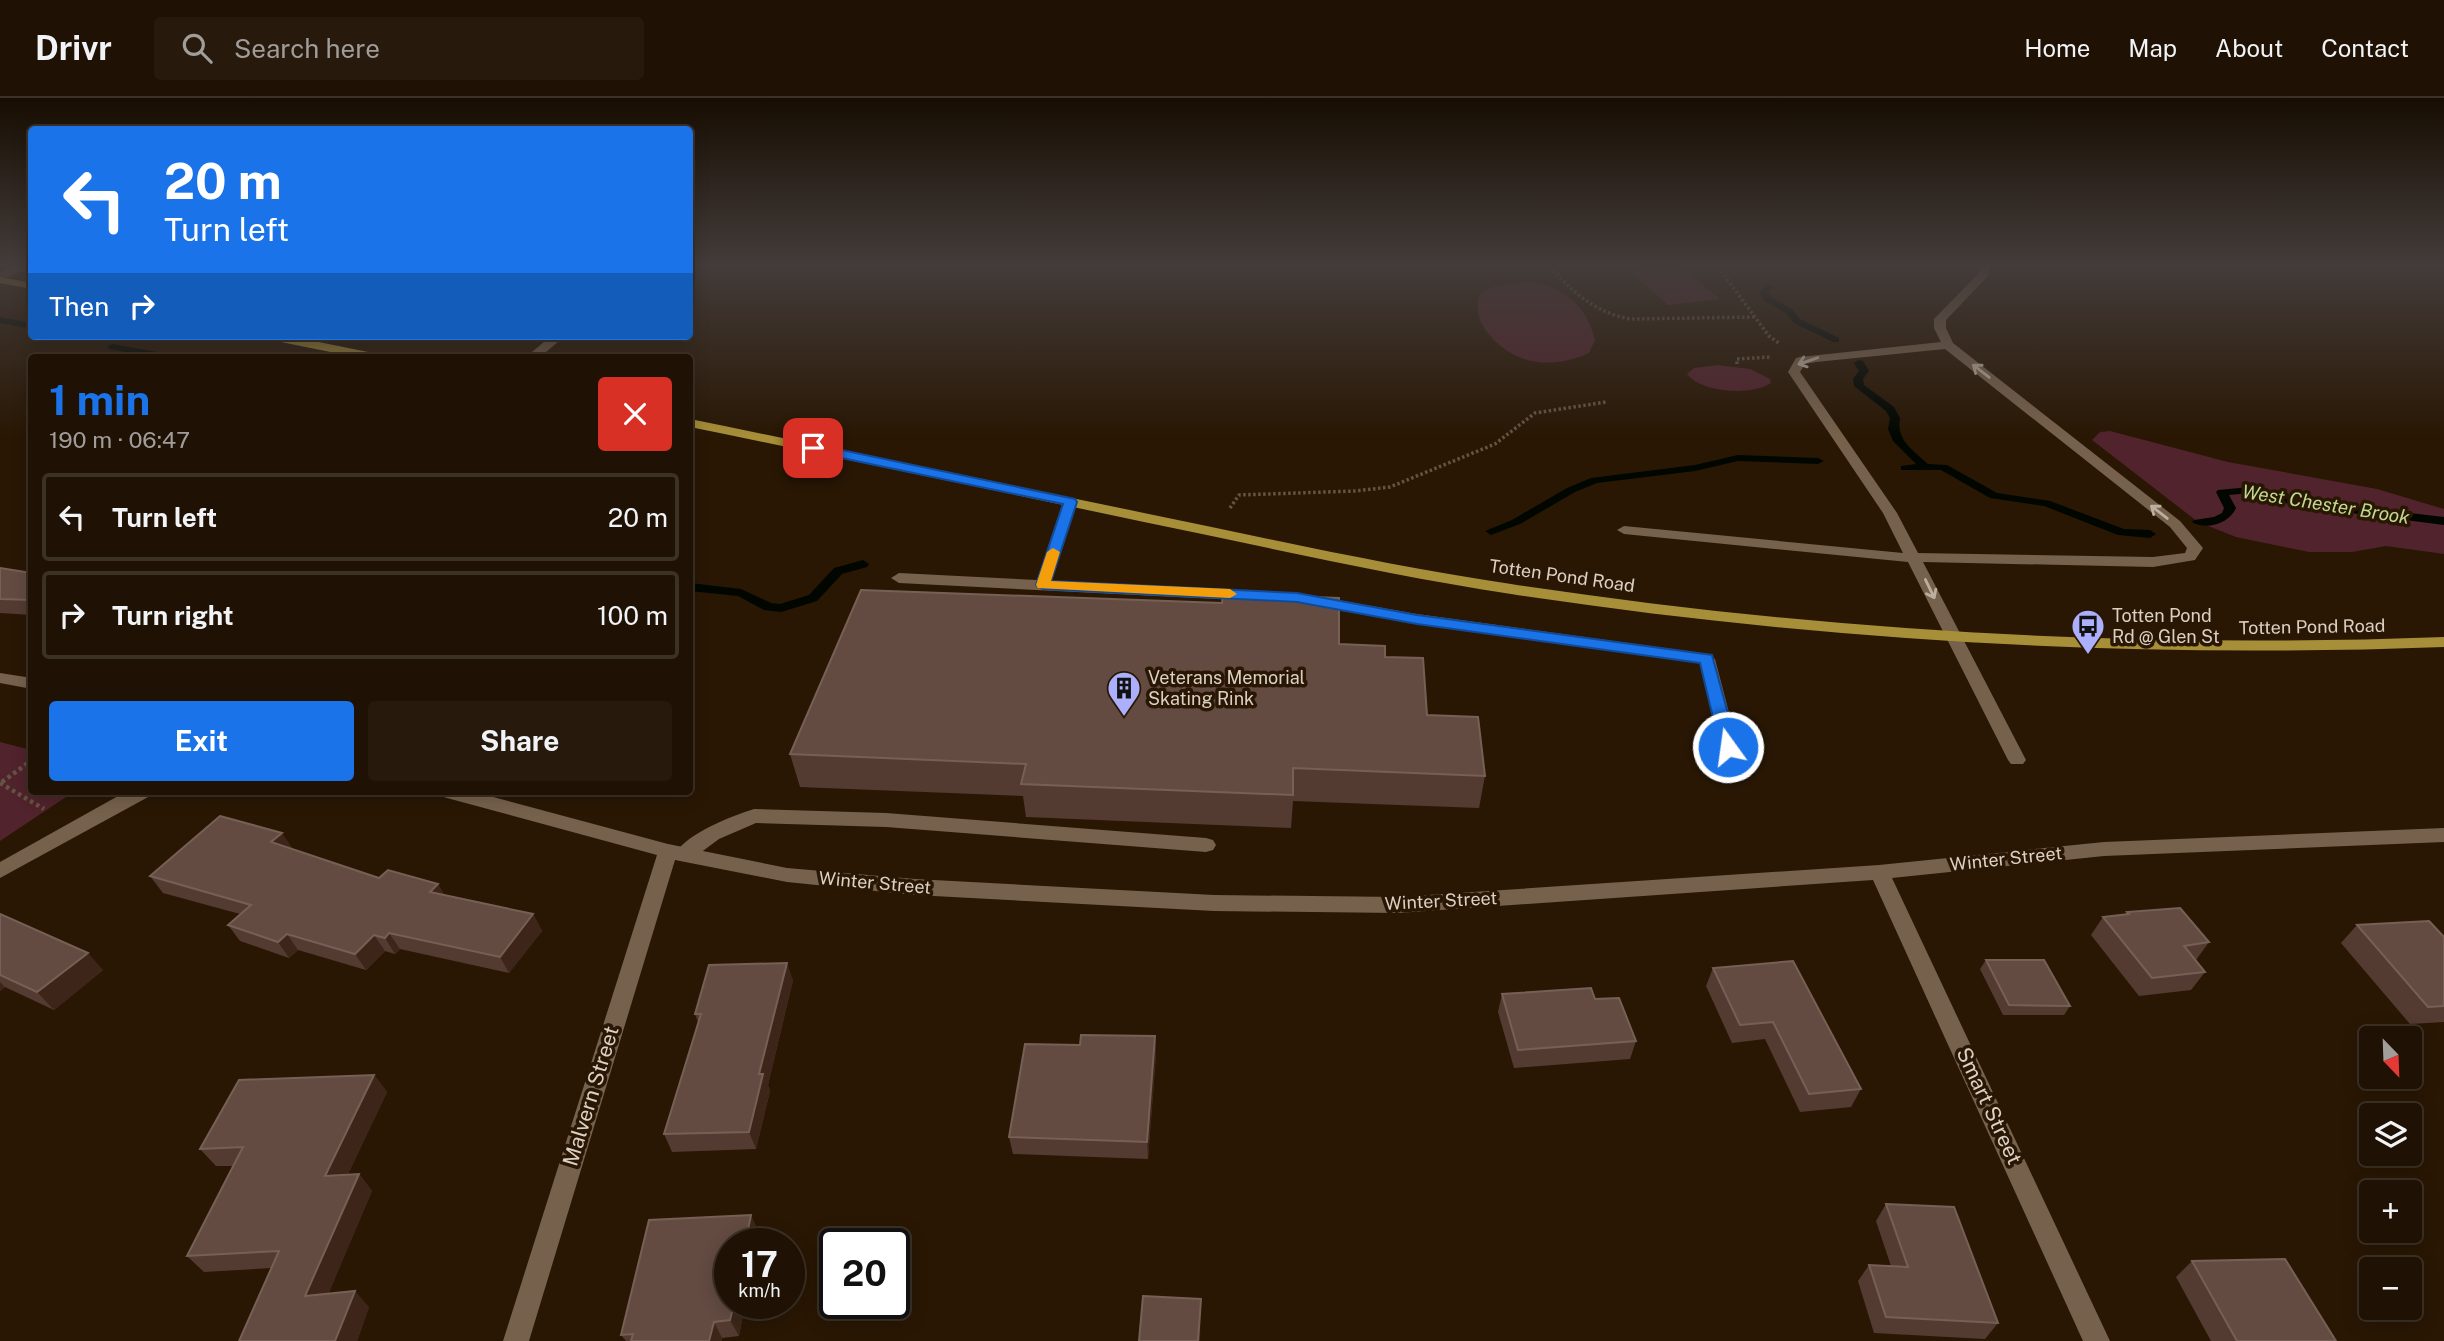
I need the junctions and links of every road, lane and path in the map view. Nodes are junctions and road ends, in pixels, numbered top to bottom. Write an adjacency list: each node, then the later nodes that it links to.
1 (1758, 321): 6 (path)
2 (1940, 321): 5 (street)
3 (290, 340): 7 (main road)
4 (554, 340): 8 (street)
5 (1948, 345): 16 (street, one-way to 16); 16 (street, one-way to 5)
6 (1785, 347)
7 (358, 354)
8 (536, 354)
9 (1780, 355): 10 (path)
10 (1737, 364)
11 (1606, 402): 15 (path)
12 (693, 424): 13 (main road, Totten Pond Road)
13 (1070, 502): 15 (main road, Totten Pond Road); 18 (street)
14 (1624, 530): 16 (street)
15 (1213, 532): 19 (main road, Totten Pond Road)
16 (1915, 558): 19 (street, one-way to 19)
17 (899, 578): 18 (street)
18 (1043, 585): 23 (street)
19 (1953, 637): 20 (main road, Totten Pond Road); 24 (street)
20 (2444, 642)
21 (0, 678): 22 (street)
22 (28, 683)
23 (1728, 747)
24 (2017, 760)
25 (28, 763): 26 (path)
26 (1, 782): 29 (path)
27 (136, 795): 29 (street)
28 (462, 795): 32 (street, Winter Street)
29 (76, 826): 33 (street)
30 (2444, 835): 34 (street, Winter Street)
31 (1206, 845): 32 (street)
32 (676, 853): 34 (street, Winter Street); 35 (street, Malvern Street)
33 (0, 871)
34 (1879, 872): 36 (street, Smart Street)
35 (516, 1341)
36 (2097, 1341)

